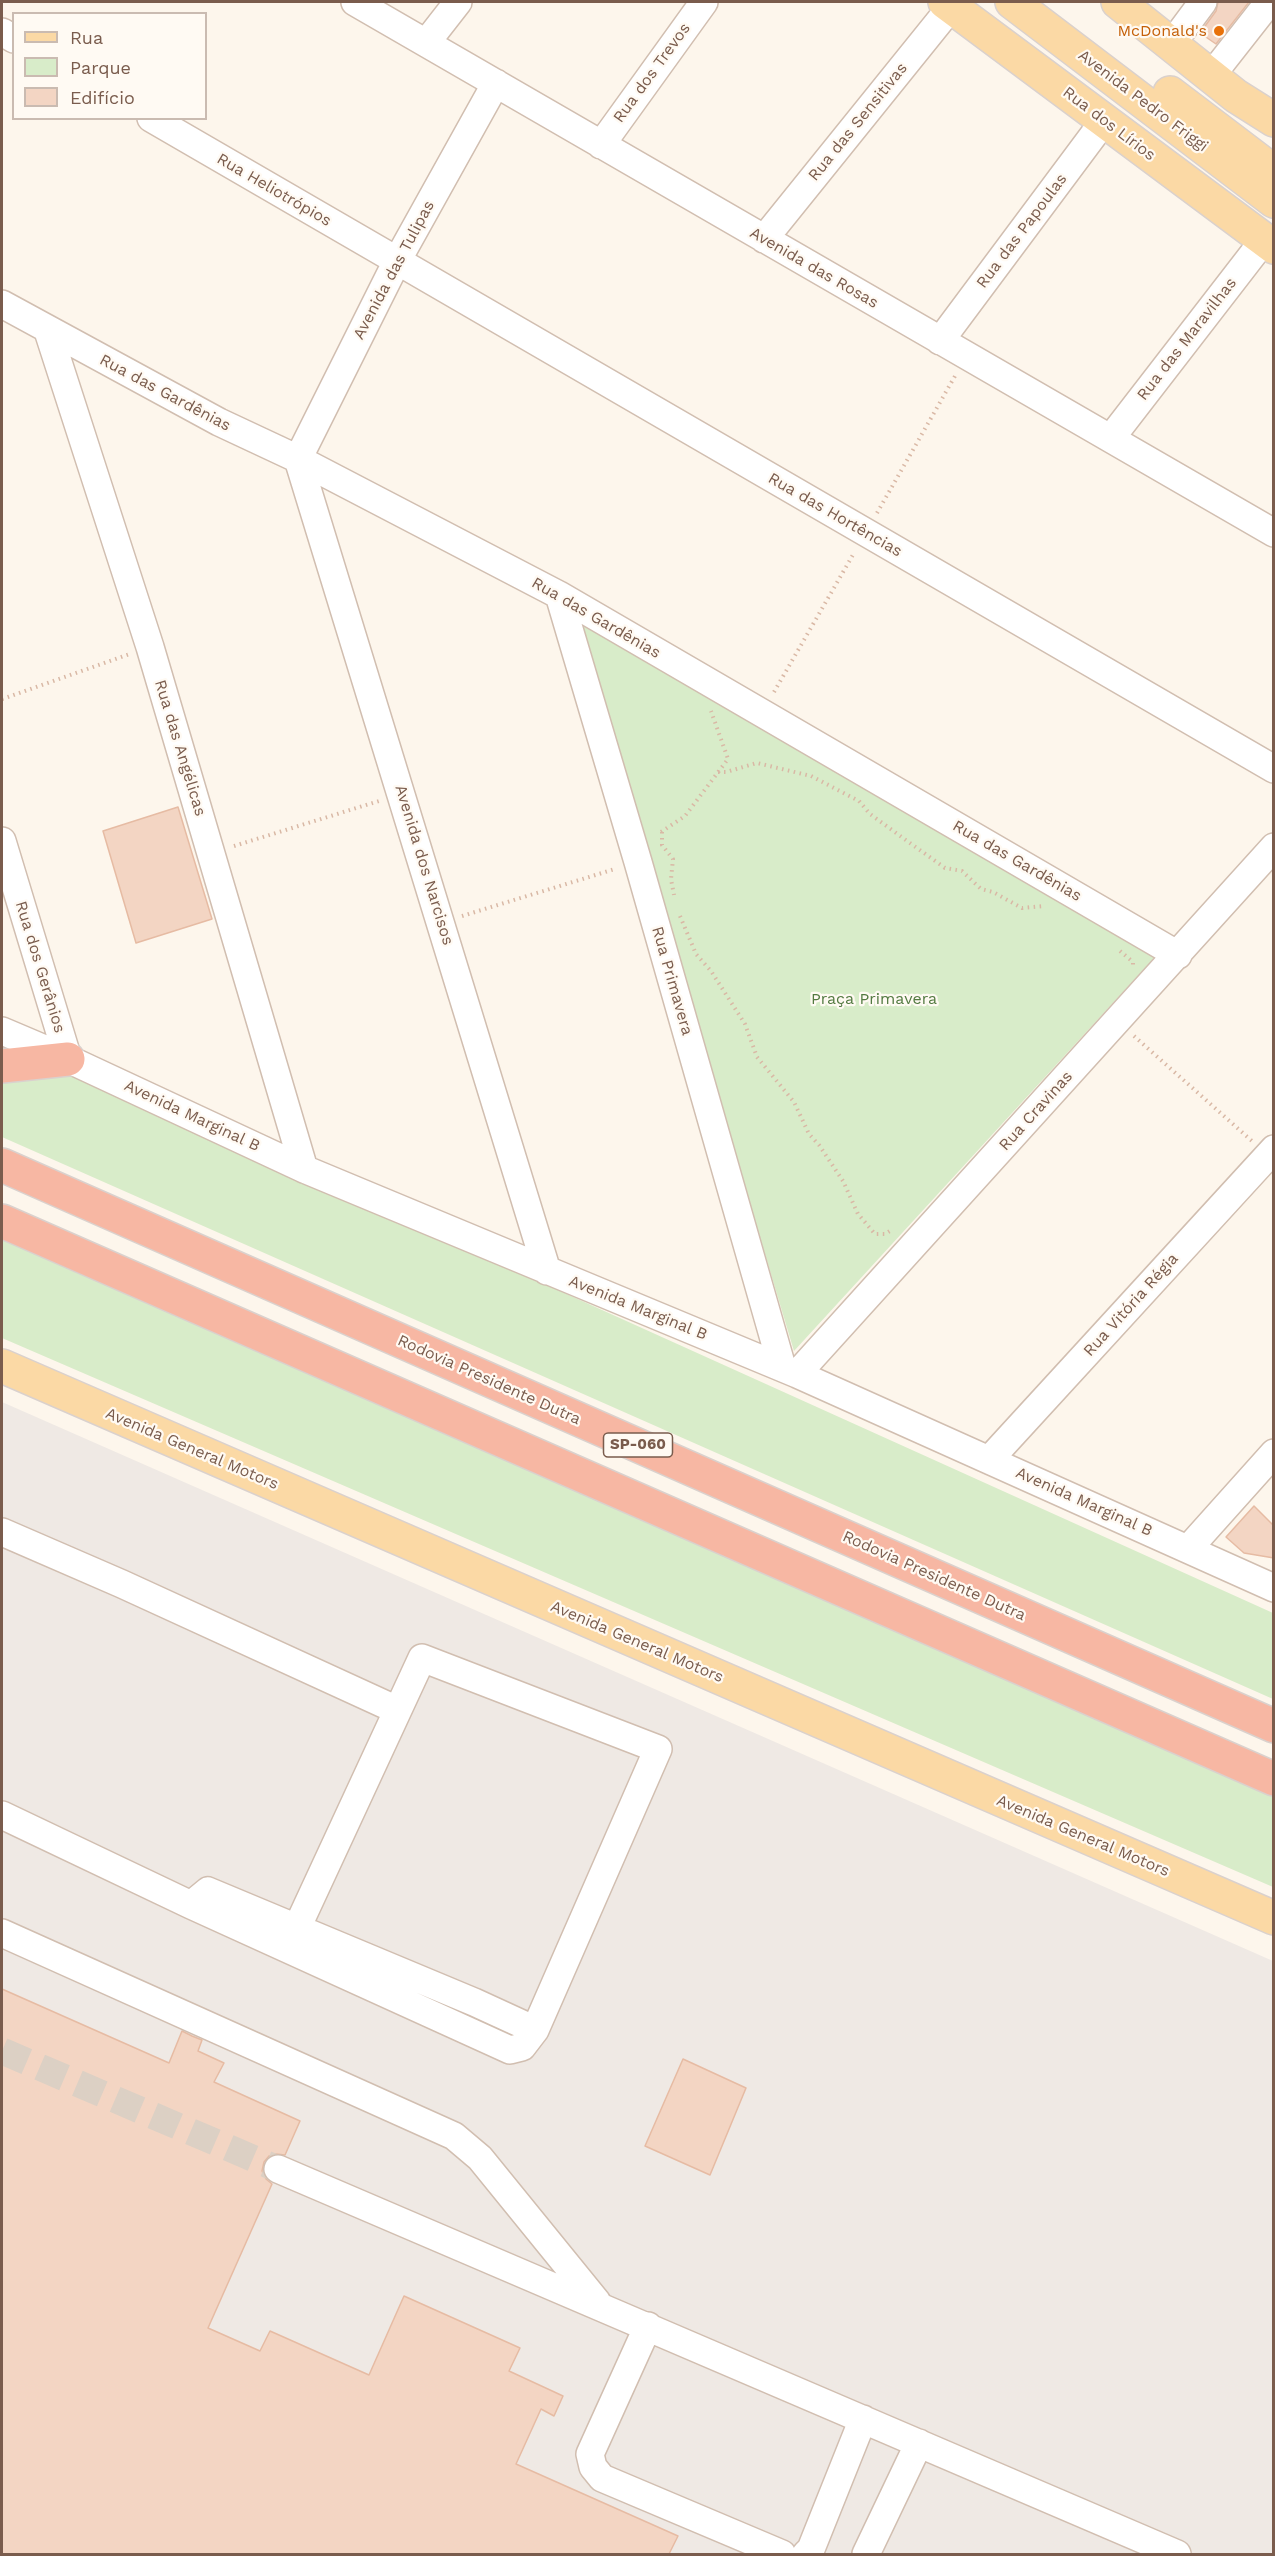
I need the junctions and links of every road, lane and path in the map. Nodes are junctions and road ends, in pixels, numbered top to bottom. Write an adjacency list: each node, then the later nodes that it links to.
1 (355, 2): 10 (street, Avenida das Rosas)
2 (458, 2): 10 (street)
3 (704, 2): 17 (street, Rua dos Trevos)
4 (1012, 2): 19 (main road, Avenida Pedro Friggi)
5 (1049, 2): 18 (main road, Avenida Pedro Friggi)
6 (1118, 2): 11 (main road)
7 (1203, 2): 11 (street)
8 (1269, 2): 13 (street)
9 (950, 3): 16 (main road, Rua dos Lírios); 20 (street, Rua das Sensitivas)
10 (426, 43): 12 (street, Avenida das Rosas)
11 (1171, 45): 13 (main road)
12 (496, 83): 17 (street, Avenida das Rosas); 22 (street, Avenida das Tulipas)
13 (1224, 86): 14 (main road)
14 (1272, 119)
15 (154, 120): 22 (street, Rua Heliotrópios)
16 (1104, 121): 21 (main road, Rua dos Lírios); 25 (street, Rua das Papoulas)
17 (601, 144): 20 (street, Avenida das Rosas)
18 (1274, 172)
19 (1274, 201)
20 (764, 238): 25 (street, Avenida das Rosas)
21 (1269, 244): 26 (street, Rua das Maravilhas)
22 (397, 261): 27 (street, Avenida das Tulipas); 33 (street, Rua das Hortências)
23 (2, 304): 24 (street, Rua das Gardênias)
24 (48, 331): 27 (street, Rua das Gardênias); 30 (street, Rua das Angélicas)
25 (940, 341): 26 (street, Avenida das Rosas)
26 (1111, 438): 28 (street, Avenida das Rosas)
27 (298, 459): 29 (street, Rua das Gardênias); 35 (street, Avenida dos Narcisos)
28 (1274, 532)
29 (559, 595): 31 (street, Rua das Gardênias); 40 (street, Rua Primavera)
30 (150, 647): 32 (path); 39 (street, Rua das Angélicas)
31 (699, 677): 34 (path); 46 (street, Rua das Gardênias)
32 (2, 699)
33 (1274, 769)
34 (718, 772): 36 (path); 42 (path)
35 (402, 794): 39 (path); 44 (street, Avenida dos Narcisos)
36 (662, 832): 40 (path); 41 (path)
37 (2, 841): 50 (street, Rua dos Gerânios)
38 (1274, 847): 46 (street, Rua Cravinas)
39 (212, 853): 54 (street, Rua das Angélicas)
40 (638, 862): 44 (path); 59 (street, Rua Primavera)
41 (674, 899)
42 (1051, 908)
43 (676, 910): 56 (path)
44 (441, 922): 57 (street, Avenida dos Narcisos)
45 (1114, 947): 47 (path)
46 (1178, 954): 48 (street, Rua Cravinas)
47 (1126, 976)
48 (1118, 1022): 52 (path); 59 (street, Rua Cravinas)
49 (2, 1031): 50 (street, Avenida Marginal B)
50 (68, 1059): 51 (highway); 54 (street, Avenida Marginal B)
51 (2, 1066)
52 (1271, 1152): 61 (street, Rua Vitória Régia)
53 (2, 1165): 66 (highway, Rodovia Presidente Dutra / SP-060)
54 (304, 1168): 57 (street, Avenida Marginal B)
55 (2, 1221): 67 (highway)
56 (895, 1228)
57 (547, 1271): 59 (street, Avenida Marginal B)
58 (2, 1366): 70 (main road, Avenida General Motors)
59 (790, 1370): 61 (street, Avenida Marginal B)
60 (1274, 1453): 63 (street)
61 (989, 1460): 63 (street, Avenida Marginal B)
62 (2, 1532): 65 (street)
63 (1188, 1549): 64 (street, Avenida Marginal B)
64 (1274, 1587)
65 (398, 1710): 71 (street); 73 (street)
66 (1274, 1726)
67 (1274, 1779)
68 (2, 1815): 69 (street)
69 (191, 1905): 71 (street); 73 (street)
70 (1274, 1918)
71 (296, 1930): 73 (street)
72 (2, 1933): 75 (street)
73 (535, 2030)
74 (279, 2169): 75 (street)
75 (600, 2305): 76 (street)
76 (648, 2326): 77 (street); 79 (street)
77 (863, 2419): 78 (street); 80 (street)
78 (919, 2443): 81 (street); 82 (street)
79 (782, 2554)
80 (806, 2554)
81 (866, 2554)
82 (1177, 2554)

